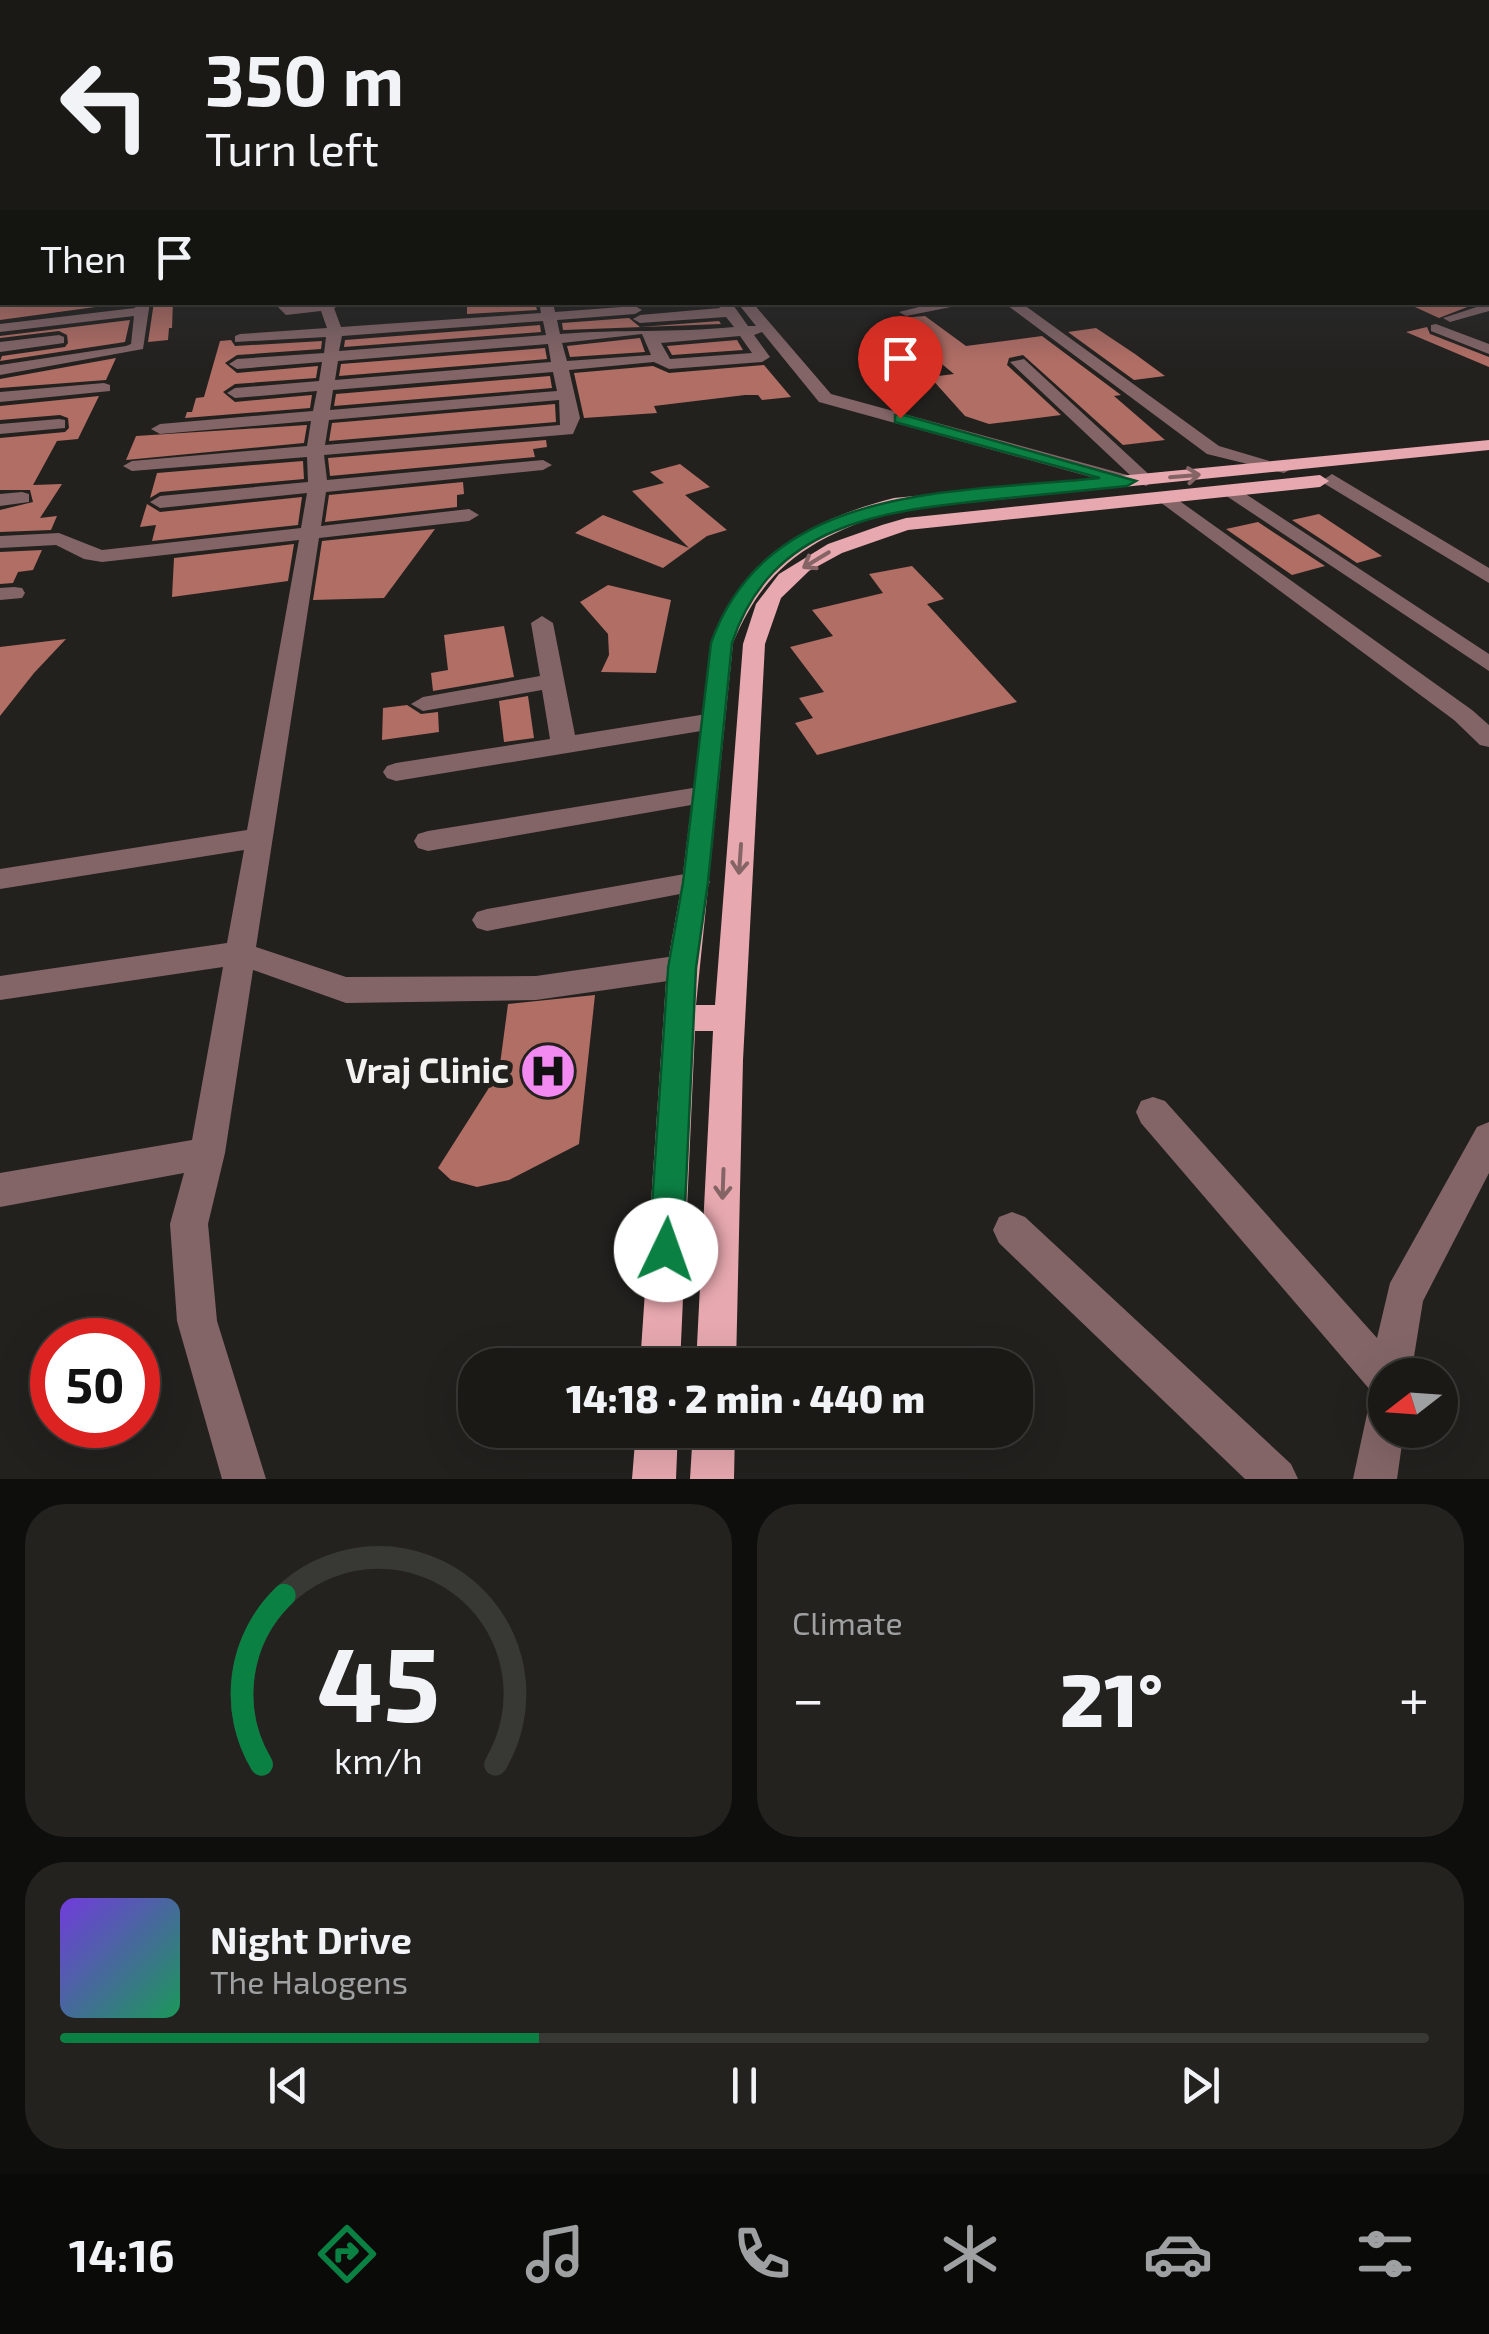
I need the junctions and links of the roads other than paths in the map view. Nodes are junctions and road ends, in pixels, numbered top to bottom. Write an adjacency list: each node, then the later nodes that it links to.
1 (66, 305): 13 (street)
2 (282, 305): 3 (street)
3 (323, 305)
4 (330, 305): 22 (street)
5 (949, 305): 11 (street)
6 (1013, 305): 45 (street)
7 (732, 306): 14 (street); 17 (street); 18 (street)
8 (143, 307): 13 (street); 26 (street)
9 (1489, 307): 12 (street)
10 (547, 309): 14 (street); 21 (street); 22 (street)
11 (906, 312)
12 (1450, 318)
13 (64, 320): 15 (street); 20 (street)
14 (638, 321): 18 (street); 18 (street); 21 (street)
15 (0, 328)
16 (1436, 328): 24 (street)
17 (766, 329): 18 (street); 46 (street)
18 (745, 331)
19 (240, 338): 22 (street)
20 (59, 340): 23 (street); 26 (street)
21 (553, 340): 22 (street); 29 (street)
22 (332, 343): 28 (street); 31 (street)
23 (0, 347)
24 (1489, 350)
25 (648, 358): 29 (street)
26 (54, 362): 30 (street)
27 (1018, 362): 46 (street)
28 (236, 364)
29 (557, 367): 31 (street); 34 (street)
30 (0, 370)
31 (324, 385): 33 (street); 36 (street)
32 (104, 388): 35 (street)
33 (235, 392)
34 (564, 395): 36 (street); 41 (street)
35 (0, 397)
36 (320, 416): 39 (street); 41 (street)
37 (59, 424): 38 (street)
38 (0, 429)
39 (160, 430)
40 (1489, 445): 45 (main road)
41 (315, 450): 44 (street); 49 (street)
42 (1489, 460): 47 (main road)
43 (543, 465): 49 (street)
44 (132, 466)
45 (1284, 468): 46 (main road, one-way to 45); 48 (main road)
46 (1136, 480): 55 (main road)
47 (1332, 480): 48 (main road); 59 (street)
48 (1303, 483): 50 (main road)
49 (318, 486): 54 (street); 57 (street)
50 (1232, 491): 52 (main road); 61 (street)
51 (22, 498): 53 (street)
52 (1167, 498): 55 (main road); 65 (street)
53 (0, 500)
54 (160, 502)
55 (900, 514): 64 (main road); 78 (main road, one-way to 78)
56 (469, 516): 57 (street)
57 (309, 535): 58 (street); 69 (street)
58 (0, 542)
59 (1489, 577)
60 (542, 623): 62 (street)
61 (1489, 664)
62 (552, 681): 63 (street); 66 (street)
63 (423, 704)
64 (713, 722): 66 (street); 68 (main road)
65 (1489, 739)
66 (564, 745): 67 (street)
67 (396, 772)
68 (705, 795): 70 (street); 72 (main road)
69 (257, 838): 71 (street); 74 (street)
70 (428, 841)
71 (0, 879)
72 (696, 882): 73 (street); 75 (main road)
73 (487, 920)
74 (238, 953): 75 (street); 76 (street); 81 (street)
75 (682, 968): 77 (main road)
76 (0, 988)
77 (678, 1018): 78 (main road); 84 (main road)
78 (730, 1018): 85 (main road, one-way to 85)
79 (1153, 1112): 86 (street)
80 (1489, 1138): 87 (street)
81 (207, 1153): 82 (street); 91 (street)
82 (0, 1190)
83 (1012, 1230): 94 (street)
84 (661, 1348)
85 (717, 1348)
86 (1372, 1358)
87 (1392, 1358)
88 (656, 1448): 92 (main road)
89 (713, 1448): 93 (main road)
90 (1380, 1448): 95 (street)
91 (244, 1479)
92 (654, 1479)
93 (712, 1479)
94 (1276, 1479)
95 (1375, 1479)

